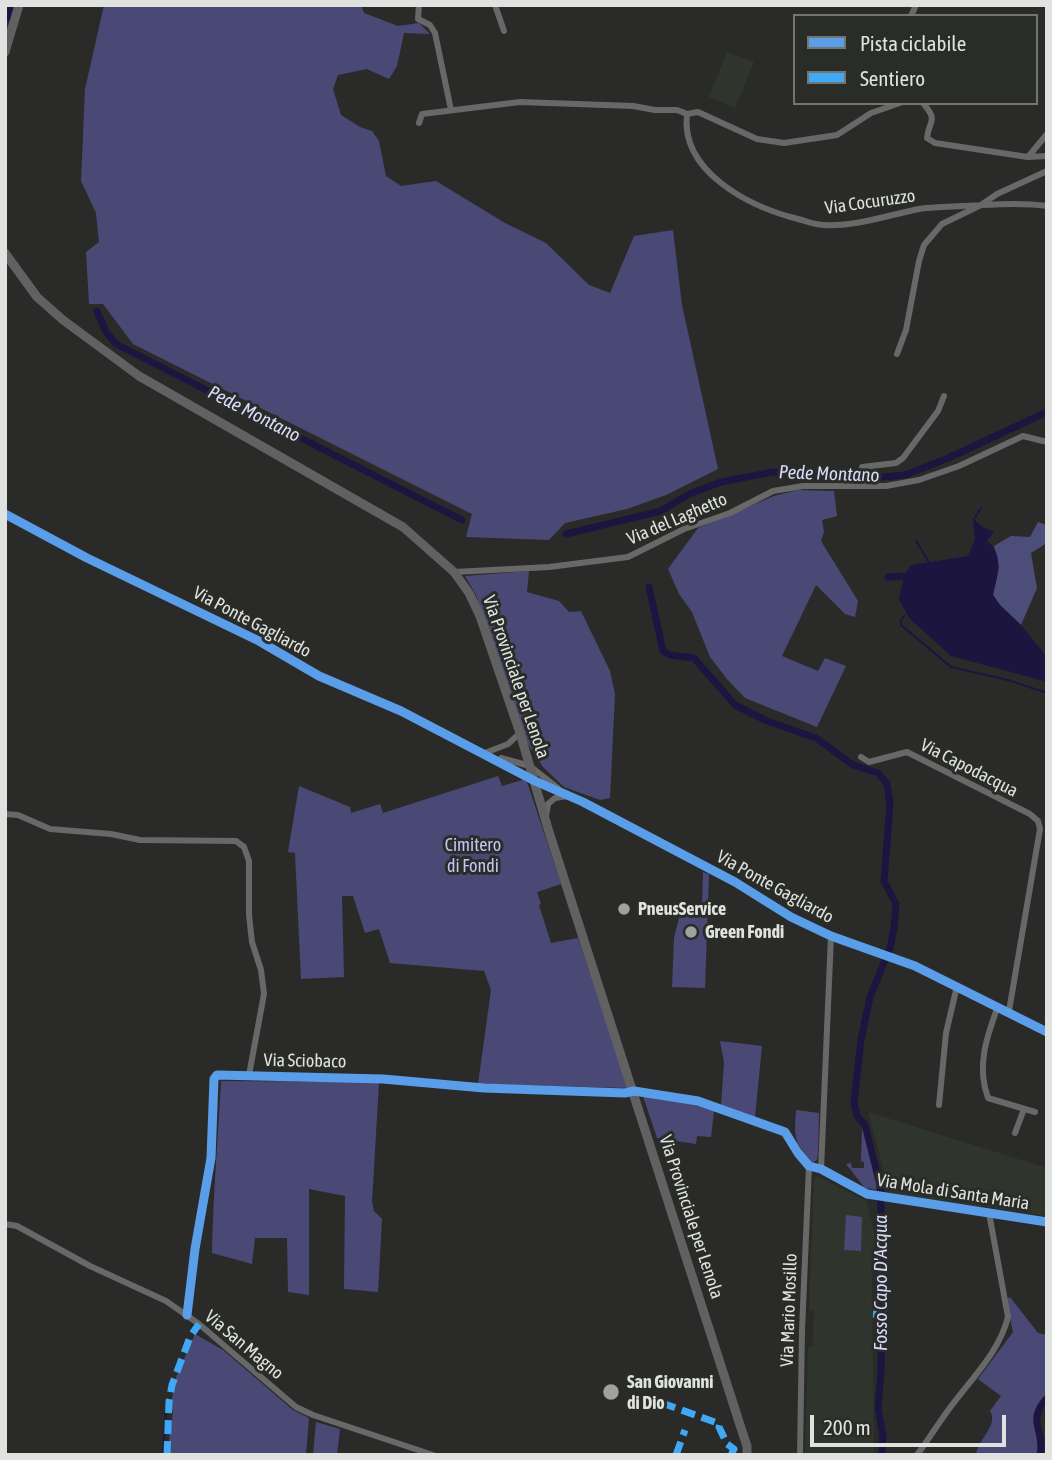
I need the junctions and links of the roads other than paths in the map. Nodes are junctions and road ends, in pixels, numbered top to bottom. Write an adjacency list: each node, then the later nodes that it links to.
1 (19, 5): 5 (main road)
2 (419, 5): 8 (street)
3 (495, 5): 4 (street)
4 (504, 30)
5 (5, 52)
6 (894, 105): 9 (street)
7 (925, 105): 13 (street)
8 (451, 110): 9 (street); 10 (street)
9 (687, 114): 15 (street, Via Cocuruzzo)
10 (419, 123)
11 (1047, 134): 13 (street)
12 (1047, 156): 13 (street)
13 (1028, 157)
14 (1047, 171): 15 (street)
15 (981, 205): 16 (street, Via Cocuruzzo); 18 (street)
16 (1047, 206)
17 (5, 253): 23 (main road, Via Provinciale per Lenola)
18 (897, 354)
19 (944, 396): 21 (street)
20 (1047, 442): 21 (street, Via del Laghetto)
21 (862, 485): 23 (street, Via del Laghetto)
22 (5, 514): 25 (street, Via Ponte Gagliardo)
23 (454, 572): 24 (main road, Via Provinciale per Lenola)
24 (520, 733): 25 (street); 27 (main road, Via Provinciale per Lenola)
25 (485, 753): 27 (street, Via Ponte Gagliardo); 28 (street, Via Ponte Gagliardo)
26 (861, 758): 35 (street, Via Capodacqua)
27 (530, 766): 28 (main road, Via Provinciale per Lenola); 29 (street, Via Ponte Gagliardo)
28 (535, 781): 29 (street, Via Ponte Gagliardo); 31 (main road, Via Provinciale per Lenola)
29 (568, 796): 31 (street); 32 (street, Via Ponte Gagliardo)
30 (5, 814): 37 (street)
31 (545, 818): 38 (main road, Via Provinciale per Lenola)
32 (831, 936): 33 (street, Via Ponte Gagliardo); 44 (street)
33 (957, 986): 34 (street, Via Ponte Gagliardo); 39 (street)
34 (998, 1006): 35 (street, Via Ponte Gagliardo); 40 (street)
35 (1009, 1012): 36 (street, Via Ponte Gagliardo)
36 (1047, 1032)
37 (249, 1075): 38 (street, Via Sciobaco); 48 (street, Via Sciobaco)
38 (634, 1091): 43 (street); 49 (main road, Via Provinciale per Lenola)
39 (939, 1105)
40 (1024, 1109): 41 (street); 42 (street)
41 (1035, 1112)
42 (1015, 1133)
43 (809, 1166): 44 (street, Via Mola di Santa Maria); 51 (street, Via Mario Mosillo)
44 (821, 1169): 45 (street, Via Mola di Santa Maria)
45 (989, 1213): 46 (street, Via Mola di Santa Maria); 52 (street)
46 (1047, 1222)
47 (5, 1224): 48 (street, Via San Magno)
48 (187, 1315): 50 (street, Via San Magno)
49 (749, 1452)
50 (433, 1455)
51 (800, 1455)
52 (917, 1455)

